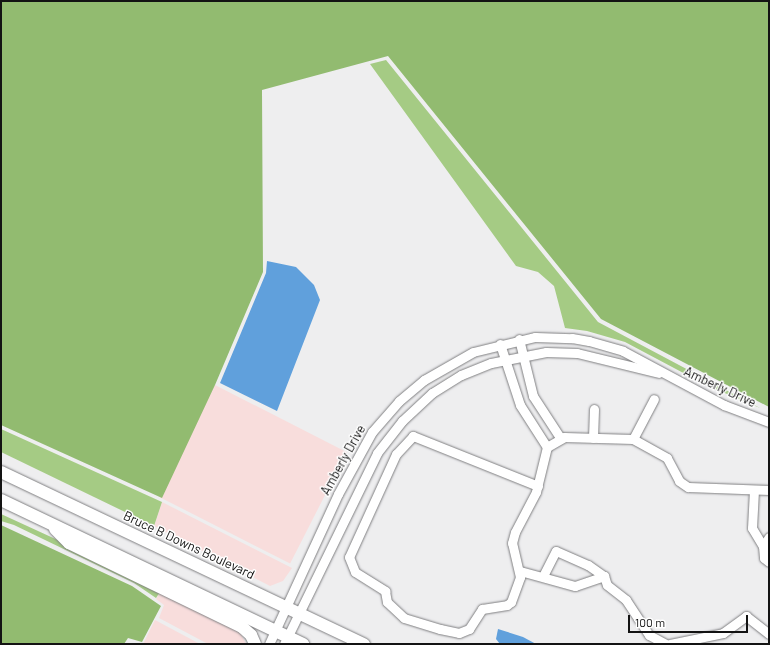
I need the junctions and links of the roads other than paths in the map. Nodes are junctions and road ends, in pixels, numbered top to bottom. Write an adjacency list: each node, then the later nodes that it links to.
1 (519, 339): 2 (street, Amberly Drive); 3 (street); 5 (street, Amberly Drive)
2 (500, 344): 4 (street); 27 (street, Amberly Drive)
3 (522, 355): 4 (street, Amberly Drive); 5 (street, Amberly Drive); 6 (street)
4 (504, 359): 7 (street); 28 (street, Amberly Drive)
5 (660, 373): 10 (street, Amberly Drive)
6 (530, 388): 7 (street); 12 (street)
7 (514, 393): 14 (street)
8 (654, 399): 13 (street)
9 (594, 409): 11 (street)
10 (769, 422)
11 (593, 438): 12 (street); 13 (street)
12 (561, 439): 14 (street)
13 (633, 439): 17 (street)
14 (547, 447): 16 (street)
15 (1, 472): 27 (main road, Bruce B Downs Boulevard)
16 (538, 486): 24 (street); 24 (street)
17 (754, 490): 18 (street); 22 (street)
18 (769, 490)
19 (1, 500): 20 (main road)
20 (46, 522): 29 (main road); 32 (main road)
21 (769, 536): 22 (street)
22 (763, 546): 23 (street)
23 (769, 562)
24 (520, 571): 25 (street)
25 (544, 576): 26 (street); 26 (street)
26 (604, 576): 36 (street)
27 (286, 606): 28 (main road, Bruce B Downs Boulevard); 29 (street, Amberly Drive)
28 (299, 613): 31 (street, Amberly Drive); 35 (main road, Bruce B Downs Boulevard)
29 (275, 630): 31 (main road); 33 (street, Amberly Drive)
30 (769, 634): 37 (street)
31 (286, 640): 34 (main road)
32 (255, 644)
33 (269, 644)
34 (303, 644)
35 (364, 644)
36 (666, 644)
37 (670, 644)

